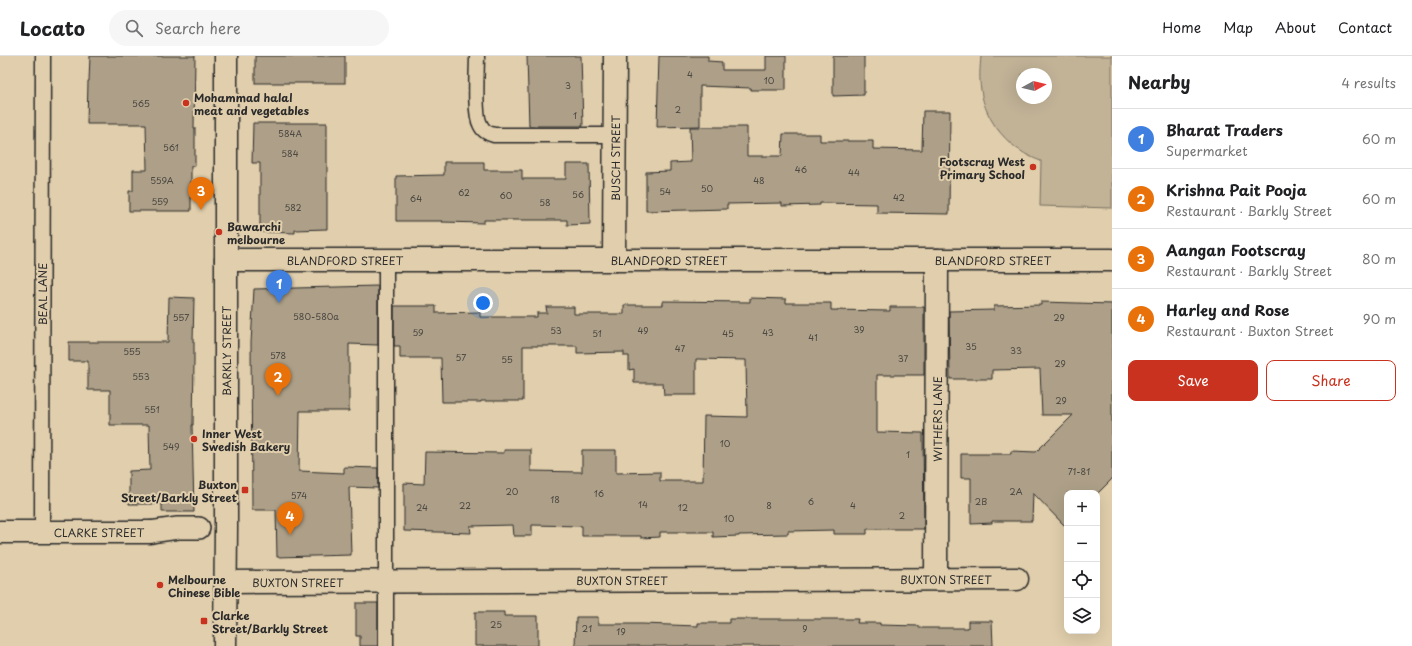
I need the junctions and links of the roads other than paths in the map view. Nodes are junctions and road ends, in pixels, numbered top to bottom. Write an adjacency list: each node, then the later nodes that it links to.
1 (43, 56): 13 (lane, BEAL LANE)
2 (226, 56): 6 (street, BARKLY STREET)
3 (477, 56): 5 (lane)
4 (615, 56): 5 (street, BUSCH STREET)
5 (615, 134): 8 (street, BUSCH STREET)
6 (226, 260): 7 (street, BLANDFORD STREET); 18 (street, BARKLY STREET)
7 (386, 260): 8 (street, BLANDFORD STREET); 17 (lane)
8 (614, 260): 9 (street, BLANDFORD STREET)
9 (937, 260): 10 (street, BLANDFORD STREET); 15 (street, WITHERS LANE)
10 (1112, 260)
11 (198, 528): 14 (street, CLARKE STREET)
12 (0, 532): 13 (street, CLARKE STREET)
13 (42, 532): 14 (street, CLARKE STREET)
14 (150, 532)
15 (936, 579): 16 (street, BUXTON STREET); 17 (street, BUXTON STREET)
16 (1017, 579)
17 (386, 581): 18 (street, BUXTON STREET); 20 (lane)
18 (226, 582): 19 (street, BARKLY STREET)
19 (225, 646)
20 (386, 646)

